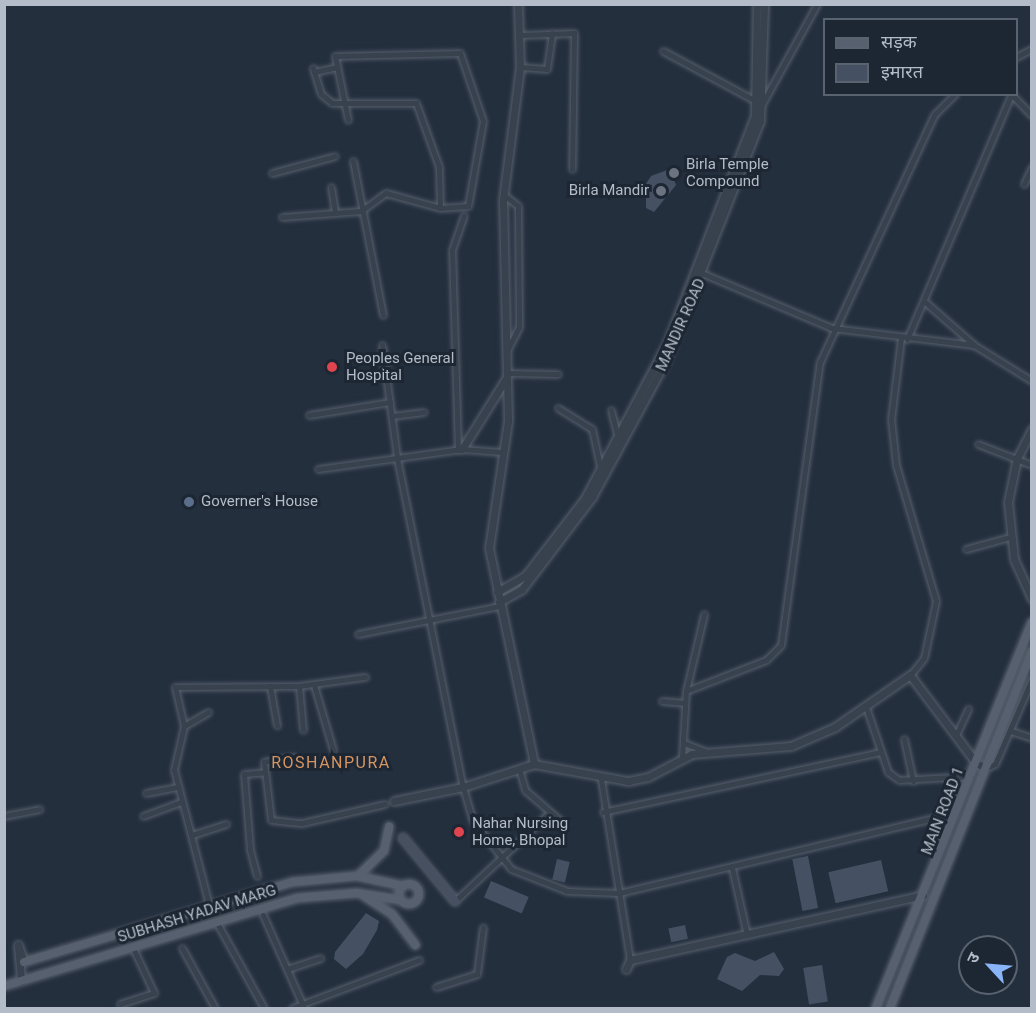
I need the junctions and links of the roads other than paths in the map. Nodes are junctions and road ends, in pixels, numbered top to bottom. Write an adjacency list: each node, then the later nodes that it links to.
1 (518, 4): 6 (street)
2 (757, 4): 15 (street, MANDIR ROAD)
3 (764, 4): 15 (street, MANDIR ROAD)
4 (817, 4): 15 (street)
5 (552, 33): 6 (street); 11 (street); 22 (street)
6 (521, 35): 11 (street)
7 (1032, 49): 9 (street)
8 (663, 51): 15 (street)
9 (1018, 56)
10 (337, 67): 16 (street); 16 (street); 27 (street)
11 (520, 67): 26 (street)
12 (953, 96): 35 (street)
13 (1011, 96): 33 (street)
14 (1012, 96): 17 (street)
15 (759, 103): 32 (street, MANDIR ROAD); 50 (street, MANDIR ROAD)
16 (345, 106): 18 (street); 27 (street)
17 (1032, 116)
18 (348, 120)
19 (335, 156): 23 (street)
20 (352, 161): 29 (street)
21 (1032, 167): 24 (street)
22 (572, 170)
23 (272, 173)
24 (1024, 184)
25 (331, 187): 28 (street)
26 (504, 195): 39 (street); 39 (street)
27 (440, 208): 29 (street)
28 (335, 211): 29 (street); 31 (street)
29 (361, 211): 34 (street)
30 (464, 216): 52 (street)
31 (282, 217)
32 (704, 274): 35 (street); 63 (street, MANDIR ROAD)
33 (924, 301): 36 (street); 38 (street)
34 (383, 315)
35 (832, 328): 36 (street); 75 (street)
36 (904, 338): 38 (street); 69 (street)
37 (382, 345): 43 (street)
38 (974, 345): 42 (street)
39 (507, 351): 41 (street)
40 (558, 374): 41 (street)
41 (507, 375): 52 (street); 53 (street)
42 (1032, 381)
43 (390, 402): 47 (street); 48 (street)
44 (558, 408): 58 (street)
45 (611, 410): 50 (street)
46 (424, 412): 48 (street)
47 (309, 415)
48 (392, 416): 54 (street)
49 (1032, 429): 55 (street)
50 (619, 441): 58 (street, MANDIR ROAD)
51 (978, 444): 55 (street)
52 (460, 449): 53 (street); 54 (street)
53 (502, 452): 61 (street)
54 (398, 458): 57 (street); 65 (street)
55 (1017, 458): 56 (street); 59 (street)
56 (1032, 465)
57 (318, 469)
58 (601, 471): 61 (street, MANDIR ROAD)
59 (1010, 537): 60 (street); 62 (street)
60 (966, 549)
61 (497, 592): 63 (street)
62 (1032, 599)
63 (500, 604): 65 (street); 95 (street)
64 (704, 614): 75 (street)
65 (429, 620): 67 (street); 103 (street)
66 (1032, 622): 94 (main road, MAIN ROAD 1)
67 (358, 634)
68 (1032, 651): 96 (main road, MAIN ROAD 1)
69 (910, 675): 78 (street); 85 (street)
70 (365, 677): 72 (street)
71 (1032, 679): 84 (street)
72 (314, 685): 74 (street); 89 (street)
73 (270, 686): 74 (street); 81 (street); 82 (street)
74 (299, 686): 83 (street)
75 (686, 691): 77 (street)
76 (662, 701): 77 (street)
77 (683, 703): 88 (street)
78 (866, 707): 90 (street); 91 (street)
79 (968, 709): 85 (street)
80 (208, 712): 82 (street)
81 (277, 725)
82 (184, 726): 102 (street)
83 (303, 730)
84 (1011, 730): 86 (street); 96 (street)
85 (956, 735): 94 (street)
86 (1032, 738)
87 (904, 739): 101 (street)
88 (684, 742): 90 (street); 93 (street)
89 (333, 750)
90 (707, 752): 93 (street)
91 (881, 752): 101 (street); 109 (street)
92 (294, 757): 97 (street)
93 (682, 758): 100 (street)
94 (976, 763): 96 (street); 99 (main road, MAIN ROAD 1)
95 (534, 764): 98 (street); 100 (street)
96 (986, 768): 152 (main road, MAIN ROAD 1)
97 (265, 772): 107 (street); 121 (street)
98 (520, 772): 103 (street); 110 (street)
99 (970, 776): 101 (street); 111 (main road, MAIN ROAD 1)
100 (601, 778): 109 (street)
101 (914, 781)
102 (178, 787): 104 (street); 106 (street)
103 (463, 787): 105 (street); 119 (street)
104 (147, 793)
105 (394, 801)
106 (181, 802): 113 (street); 117 (street)
107 (385, 804)
108 (39, 809): 112 (street)
109 (603, 812): 125 (street)
110 (549, 813): 115 (street); 119 (street)
111 (955, 813): 120 (street); 126 (main road, MAIN ROAD 1)
112 (4, 816)
113 (143, 816)
114 (226, 824): 117 (street)
115 (564, 824)
116 (389, 827): 122 (main road)
117 (192, 835): 128 (street)
118 (403, 838): 129 (main road)
119 (500, 860): 125 (street); 129 (street)
120 (732, 868): 125 (street); 133 (street)
121 (257, 876)
122 (357, 876): 123 (main road, SUBHASH YADAV MARG); 140 (main road, SUBHASH YADAV MARG)
123 (403, 886): 127 (main road); 127 (main road)
124 (357, 893): 127 (main road, SUBHASH YADAV MARG); 131 (main road, SUBHASH YADAV MARG); 134 (main road)
125 (619, 893): 139 (street)
126 (926, 895): 133 (street); 151 (main road, MAIN ROAD 1)
127 (400, 900)
128 (208, 901)
129 (455, 901)
130 (263, 915): 141 (street)
131 (217, 922): 135 (main road, SUBHASH YADAV MARG); 149 (street)
132 (483, 927): 145 (street)
133 (747, 935): 139 (street)
134 (415, 945)
135 (133, 948): 143 (main road, SUBHASH YADAV MARG); 146 (street)
136 (182, 948): 148 (street)
137 (320, 958): 141 (street)
138 (419, 960): 147 (street)
139 (630, 960): 142 (street)
140 (24, 962): 143 (street)
141 (286, 969): 147 (street)
142 (626, 969)
143 (21, 981): 144 (main road, SUBHASH YADAV MARG)
144 (4, 986)
145 (436, 987)
146 (120, 1004)
147 (303, 1007): 150 (street)
148 (215, 1008)
149 (264, 1008)
150 (292, 1008)
151 (876, 1008)
152 (890, 1008)

